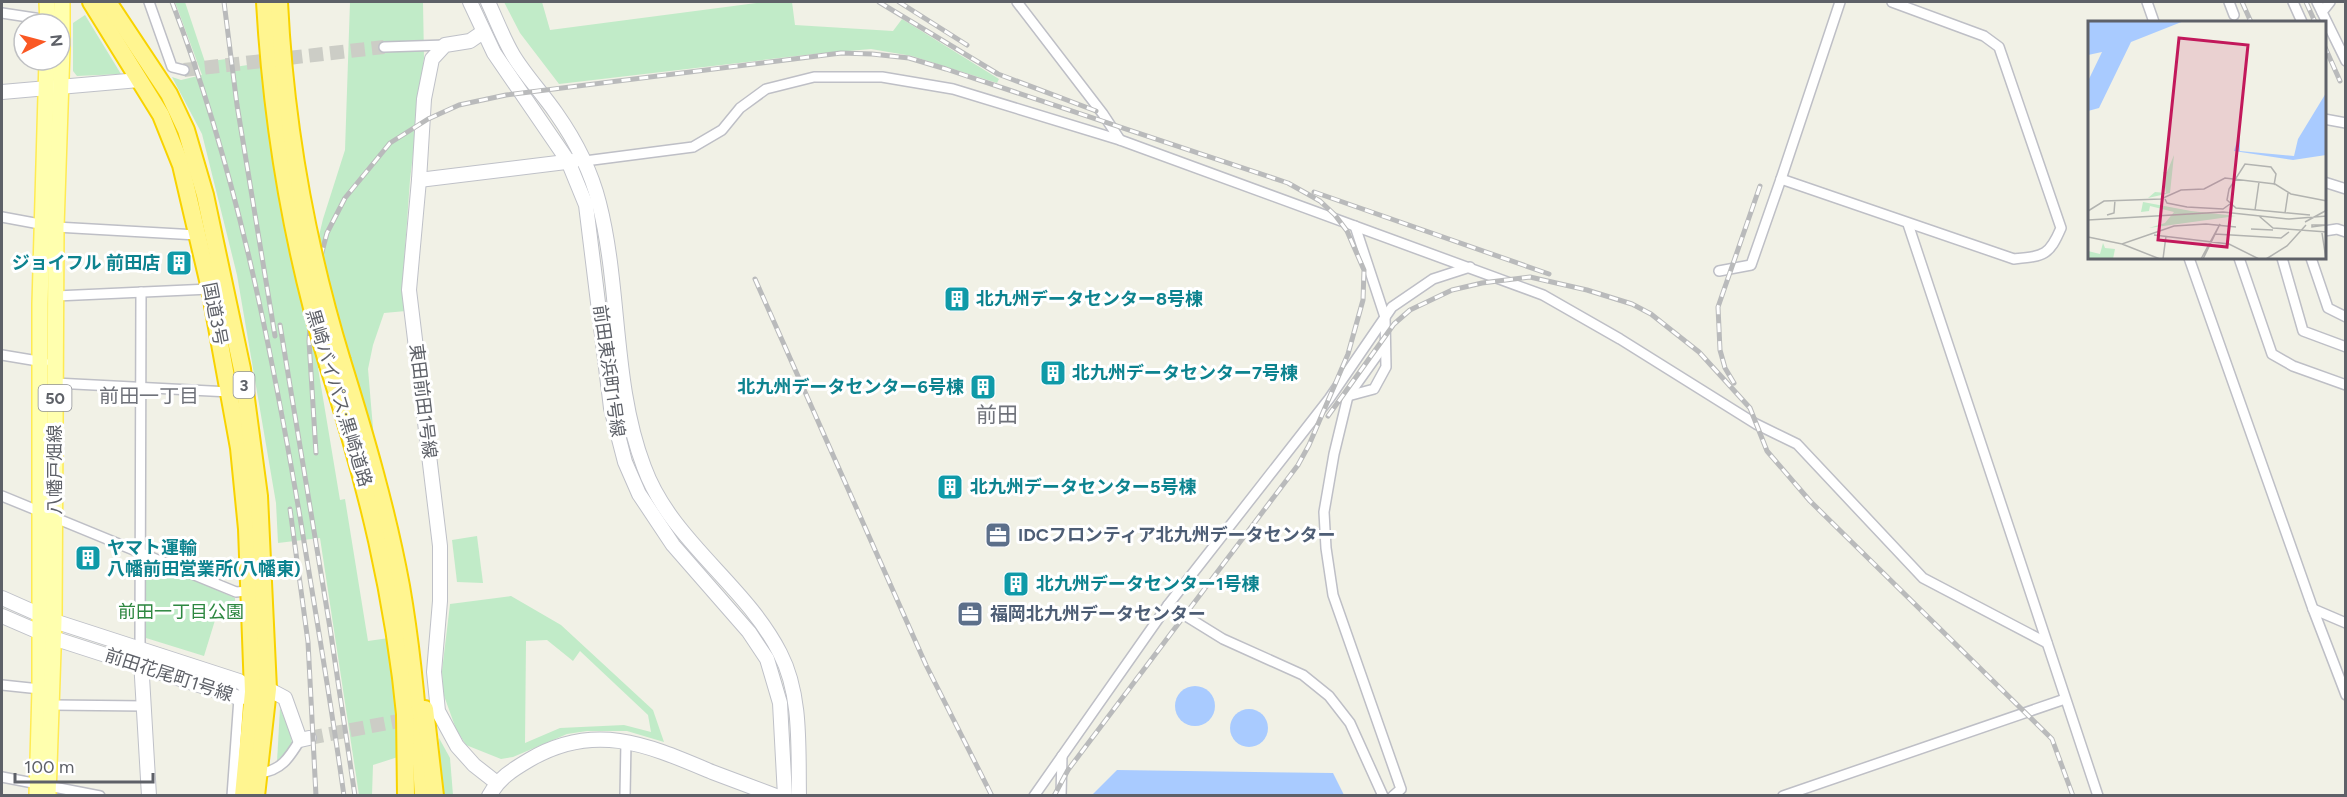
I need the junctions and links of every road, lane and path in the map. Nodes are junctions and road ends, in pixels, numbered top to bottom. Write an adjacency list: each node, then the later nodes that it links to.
1 (62, 2): 28 (main road, 八幡戸畑線 / 50)
2 (91, 2): 27 (highway, 国道3号 / 3)
3 (108, 2): 84 (highway, 国道3号 / 3)
4 (148, 2): 25 (street)
5 (265, 2): 61 (highway, 黒崎バイパス;黒崎道路, bridge)
6 (279, 2): 61 (highway, 黒崎バイパス;黒崎道路, bridge)
7 (470, 2): 21 (street, 前田東浜町1号線)
8 (488, 2): 34 (street, 前田東浜町1号線)
9 (1017, 2): 32 (street)
10 (1840, 2): 35 (street)
11 (1892, 2): 40 (street)
12 (2147, 2): 19 (street)
13 (2229, 2): 18 (street)
14 (2293, 2): 20 (street)
15 (2317, 2): 17 (street)
16 (2330, 2): 17 (street)
17 (2322, 12): 24 (street)
18 (2234, 15)
19 (2154, 21)
20 (2302, 21)
21 (483, 32): 22 (street); 33 (street, 前田東浜町1号線)
22 (445, 45): 23 (street); 36 (street, 東田前田1号線)
23 (384, 47)
24 (2346, 61)
25 (184, 70)
26 (50, 72): 28 (main road, 八幡戸畑線 / 50)
27 (139, 80): 28 (street); 45 (highway, 国道3号 / 3)
28 (53, 88): 29 (street); 42 (main road, 八幡戸畑線 / 50)
29 (2, 92)
30 (2326, 119): 31 (street)
31 (2346, 123)
32 (1120, 140): 34 (street); 41 (street)
33 (568, 161): 34 (street); 36 (street); 108 (street, 前田東浜町1号線)
34 (585, 161): 109 (street, 前田東浜町1号線)
35 (1781, 179): 40 (street); 51 (street)
36 (419, 180): 95 (street, 東田前田1号線)
37 (2327, 184): 38 (street)
38 (2346, 189)
39 (2, 217): 42 (street)
40 (1908, 224): 79 (street)
41 (1355, 225): 50 (street); 55 (street)
42 (49, 226): 45 (street); 54 (main road, 八幡戸畑線 / 50); 60 (main road, 八幡戸畑線 / 50)
43 (2326, 231): 44 (street)
44 (2346, 232)
45 (197, 235): 52 (highway, 国道3号 / 3)
46 (2190, 260): 74 (street)
47 (2240, 260): 63 (street)
48 (2283, 260): 58 (street)
49 (2312, 260): 56 (street)
50 (1470, 267): 55 (street); 79 (street)
51 (1719, 271)
52 (210, 289): 53 (street); 65 (highway, 国道3号 / 3)
53 (141, 292): 54 (street); 64 (street)
54 (56, 296): 60 (main road, 八幡戸畑線 / 50)
55 (1385, 317): 57 (street); 73 (street)
56 (2346, 317)
57 (1385, 344): 66 (street); 66 (street)
58 (2346, 347)
59 (2, 356): 60 (street)
60 (48, 361): 62 (main road, 八幡戸畑線 / 50); 68 (main road, 八幡戸畑線 / 50)
61 (335, 363): 70 (highway, 黒崎バイパス;黒崎道路); 89 (highway, 黒崎バイパス;黒崎道路)
62 (55, 383): 64 (street); 68 (main road, 八幡戸畑線 / 50)
63 (2346, 385)
64 (141, 388): 65 (street); 69 (street)
65 (230, 392): 71 (highway, 国道3号 / 3)
66 (1348, 396): 113 (street)
67 (2, 496): 68 (street)
68 (48, 515): 69 (street); 76 (main road, 八幡戸畑線 / 50)
69 (141, 551): 71 (street); 80 (street)
70 (400, 584): 104 (highway, 黒崎バイパス;黒崎道路); 105 (highway)
71 (248, 591): 84 (highway, 国道3号 / 3)
72 (2, 598): 76 (street, 前田花尾町1号線)
73 (1168, 605): 92 (street); 112 (street)
74 (2313, 609): 77 (street); 85 (street)
75 (2, 616): 78 (street, 前田花尾町1号線)
76 (47, 617): 78 (main road, 八幡戸畑線 / 50); 80 (street, 前田花尾町1号線)
77 (2346, 623)
78 (47, 635): 81 (street, 前田花尾町1号線); 83 (main road, 八幡戸畑線 / 50); 87 (main road, 八幡戸畑線 / 50)
79 (2047, 643): 86 (street)
80 (140, 648): 81 (street); 84 (street, 前田花尾町1号線)
81 (141, 667): 84 (street, 前田花尾町1号線); 88 (street)
82 (2, 685): 83 (street)
83 (40, 689): 96 (main road, 八幡戸畑線 / 50)
84 (253, 693): 90 (street); 93 (highway, 国道3号 / 3); 99 (street); 100 (highway, 国道3号 / 3)
85 (2346, 695)
86 (2065, 699): 114 (street); 115 (street)
87 (52, 705): 88 (street); 96 (main road, 八幡戸畑線 / 50)
88 (145, 706): 98 (street)
89 (405, 709): 102 (highway); 103 (highway, 黒崎バイパス;黒崎道路)
90 (304, 739): 93 (street)
91 (626, 741): 95 (street); 106 (street); 107 (street)
92 (1062, 753): 110 (street); 111 (street)
93 (259, 773): 101 (highway, 国道3号 / 3)
94 (2, 777): 96 (street)
95 (493, 789)
96 (43, 790): 97 (street)
97 (100, 795)
98 (149, 795)
99 (232, 795)
100 (243, 795)
101 (256, 795)
102 (406, 795)
103 (412, 795)
104 (423, 795)
105 (435, 795)
106 (625, 795)
107 (776, 795)
108 (785, 795)
109 (799, 795)
110 (1034, 795)
111 (1061, 795)
112 (1383, 795)
113 (1393, 795)
114 (1783, 795)
115 (2098, 795)

